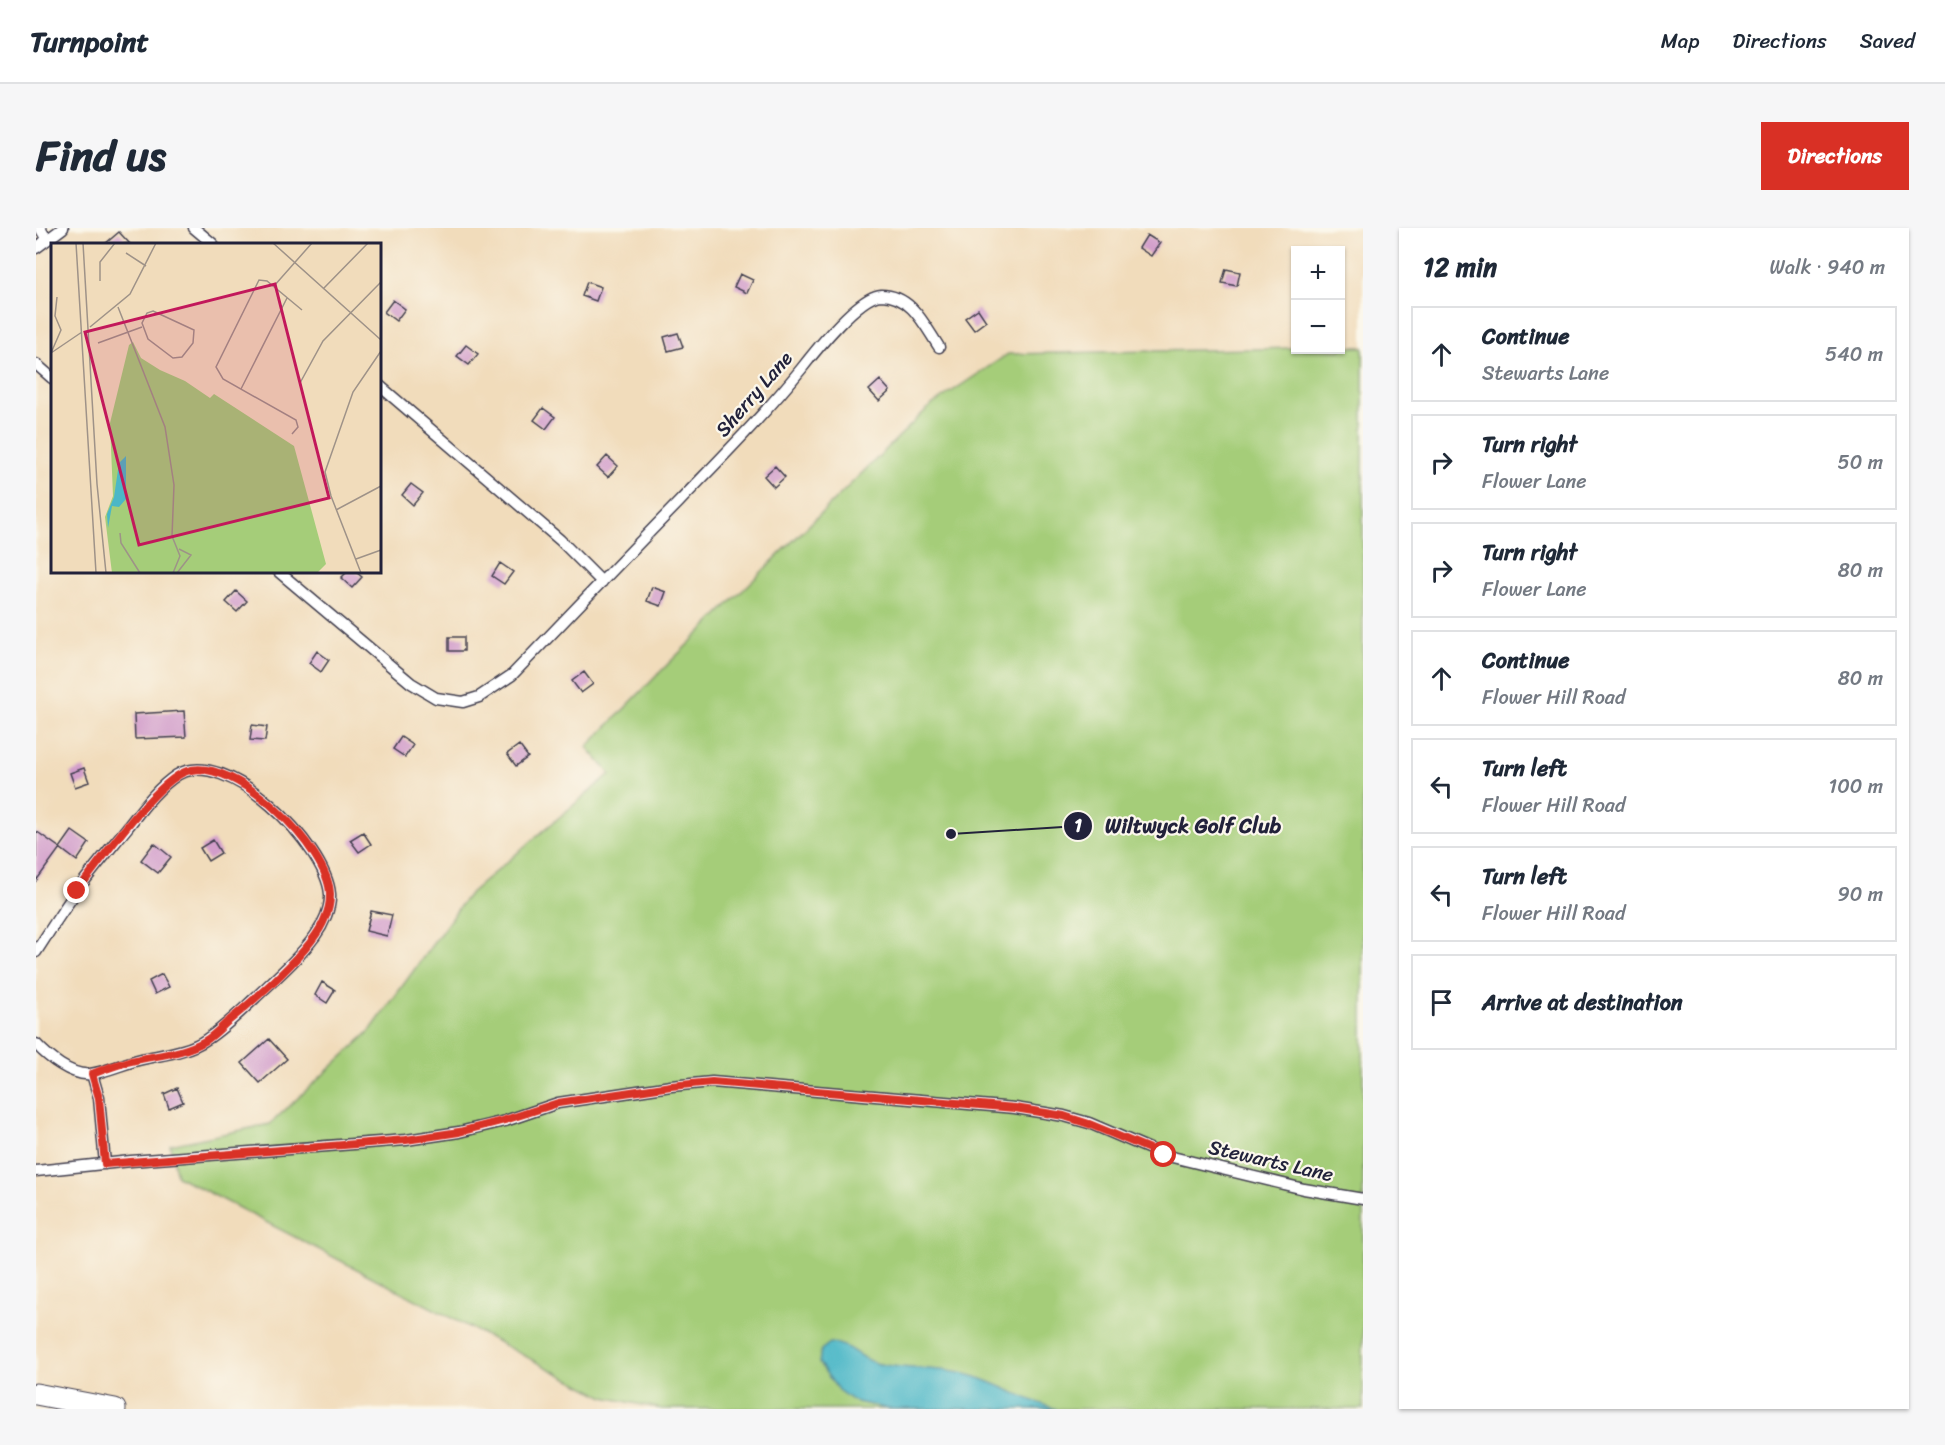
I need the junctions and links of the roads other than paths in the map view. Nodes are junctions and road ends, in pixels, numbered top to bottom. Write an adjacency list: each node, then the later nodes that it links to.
1 (40, 228): 4 (street)
2 (63, 228): 4 (street)
3 (194, 228): 5 (street)
4 (47, 240): 6 (street)
5 (212, 243)
6 (36, 248)
7 (939, 347): 12 (street, Sherry Lane)
8 (36, 364): 9 (street)
9 (51, 377)
10 (381, 387): 12 (street)
11 (280, 573): 12 (street, Sherry Lane)
12 (602, 582)
13 (36, 952): 15 (street)
14 (36, 1044): 15 (street)
15 (92, 1074): 16 (street)
16 (105, 1164): 17 (street, Stewarts Lane); 18 (street, Stewarts Lane)
17 (36, 1171)
18 (1363, 1199)
19 (36, 1394): 20 (highway)
20 (115, 1409)

